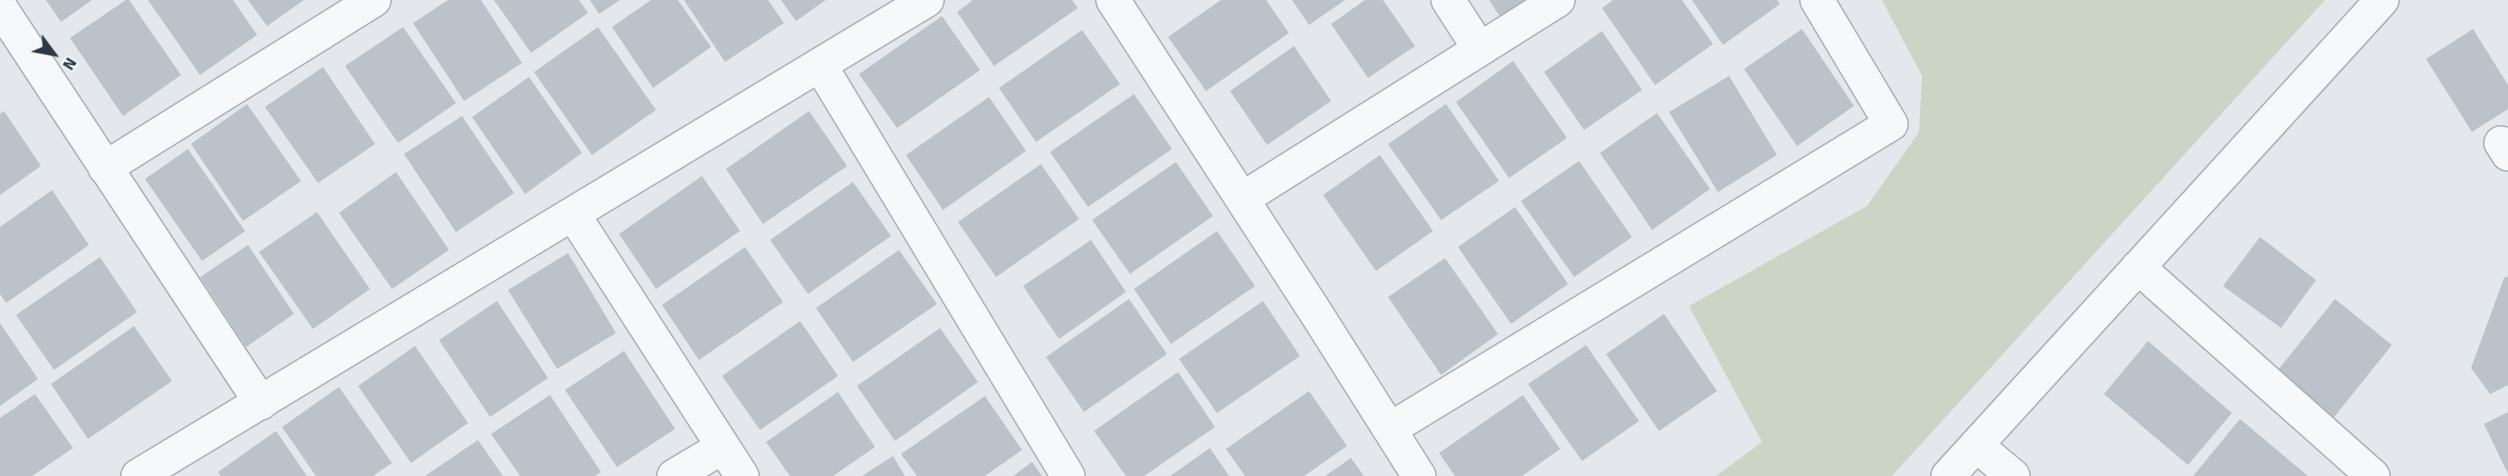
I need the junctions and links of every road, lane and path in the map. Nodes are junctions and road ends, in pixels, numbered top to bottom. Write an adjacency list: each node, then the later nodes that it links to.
1 (374, 0): 11 (street)
2 (927, 0): 10 (street)
3 (1113, 0): 12 (street)
4 (1448, 0): 9 (street)
5 (1558, 0): 9 (street)
6 (1817, 0): 16 (street)
7 (2382, 0): 14 (street)
8 (0, 7): 11 (street)
9 (1479, 48): 12 (street)
10 (820, 65): 13 (street); 22 (street)
11 (105, 168): 15 (street)
12 (1242, 199): 16 (street)
13 (573, 214): 15 (street); 18 (street)
14 (2138, 267): 17 (street); 26 (street)
15 (261, 403): 19 (street)
16 (1390, 429): 23 (street)
17 (1976, 445): 24 (street); 25 (street)
18 (723, 447): 20 (street); 21 (street)
19 (138, 476)
20 (674, 476)
21 (742, 476)
22 (1068, 476)
23 (1419, 476)
24 (1948, 476)
25 (2013, 476)
26 (2373, 476)

